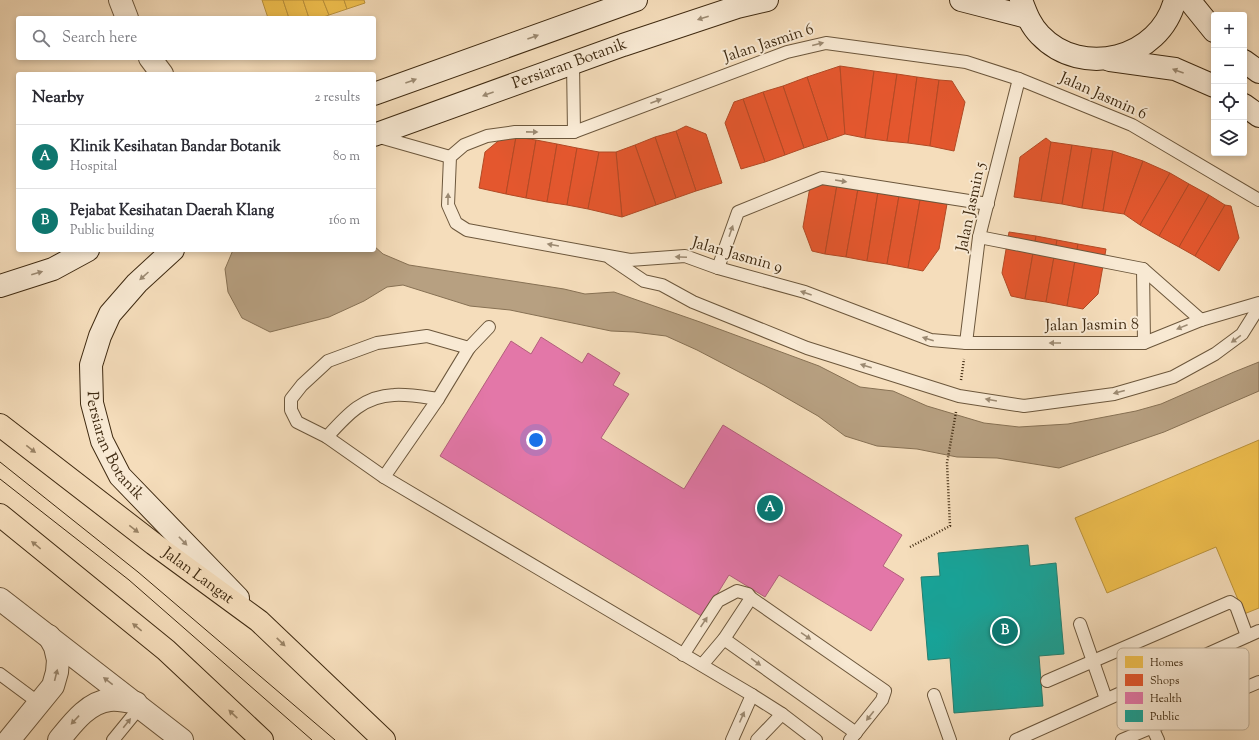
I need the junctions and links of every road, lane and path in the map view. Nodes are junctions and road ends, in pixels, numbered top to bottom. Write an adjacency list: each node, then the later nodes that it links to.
1 (120, 0): 8 (main road)
2 (636, 0): 18 (main road, one-way to 2)
3 (767, 0): 12 (main road, Persiaran Botanik, one-way to 12)
4 (961, 0): 7 (main road)
5 (1175, 0): 10 (main road)
6 (1189, 0): 9 (main road)
7 (1024, 9): 10 (main road)
8 (126, 16)
9 (1211, 27)
10 (1101, 59): 17 (main road, one-way to 10)
11 (152, 60): 14 (main road)
12 (573, 63): 21 (lane); 22 (main road, Persiaran Botanik, one-way to 22)
13 (1247, 63): 15 (main road)
14 (160, 72)
15 (1259, 72)
16 (1019, 79): 21 (lane, Jalan Jasmin 6, one-way to 16); 25 (lane, Jalan Jasmin 6); 26 (lane, Jalan Jasmin 5)
17 (1211, 85)
18 (376, 93)
19 (1247, 107): 20 (main road)
20 (1259, 116)
21 (574, 132): 24 (lane, Jalan Jasmin 6, one-way to 21)
22 (376, 134)
23 (376, 136): 24 (lane)
24 (450, 157): 30 (lane, Jalan Jasmin 9, one-way to 24)
25 (1259, 200)
26 (988, 204): 27 (lane, Jalan Jasmin 5); 31 (lane, one-way to 26)
27 (979, 237): 32 (lane); 38 (lane, Jalan Jasmin 5)
28 (84, 252): 33 (main road, one-way to 28)
29 (171, 252): 50 (main road, Persiaran Botanik, one-way to 50)
30 (607, 255): 31 (lane, Jalan Jasmin 9, one-way to 30); 42 (lane, one-way to 30)
31 (718, 268): 38 (lane, Jalan Jasmin 9, one-way to 31)
32 (1143, 269): 36 (lane); 39 (lane)
33 (0, 286)
34 (1259, 303): 36 (lane, Jalan Jasmin 8)
35 (1259, 307): 42 (lane, one-way to 42)
36 (1201, 320): 39 (lane, Jalan Jasmin 8, one-way to 39)
37 (489, 327): 40 (lane)
38 (966, 343): 39 (lane, Jalan Jasmin 8, one-way to 38); 42 (path)
39 (1144, 343)
40 (469, 348): 41 (lane); 44 (lane)
41 (438, 398): 44 (lane); 45 (lane)
42 (958, 399): 47 (path)
43 (0, 425): 50 (highway, Jalan Langat, one-way to 50)
44 (327, 436): 45 (lane)
45 (384, 477): 59 (lane)
46 (0, 516): 80 (highway, one-way to 46)
47 (910, 547)
48 (0, 598): 53 (main road)
49 (751, 598): 55 (lane); 59 (lane, one-way to 49); 75 (lane, one-way to 75)
50 (259, 621): 81 (highway, Jalan Langat, one-way to 81)
51 (1080, 624): 60 (lane)
52 (1259, 631): 54 (lane)
53 (49, 636): 70 (main road, one-way to 53); 71 (main road, one-way to 53)
54 (1247, 636): 56 (lane); 57 (lane)
55 (724, 639): 61 (lane); 75 (lane, one-way to 75)
56 (1123, 648)
57 (1220, 648)
58 (1117, 651): 60 (lane)
59 (682, 655): 61 (lane)
60 (1093, 661): 63 (lane); 69 (lane)
61 (702, 665): 67 (lane)
62 (0, 675): 70 (lane)
63 (1047, 681)
64 (1259, 682): 65 (lane)
65 (1249, 686)
66 (1117, 694): 69 (lane)
67 (752, 695): 72 (lane); 82 (lane, one-way to 67)
68 (934, 695): 85 (lane)
69 (1106, 699): 86 (lane)
70 (39, 703): 76 (main road)
71 (138, 705): 77 (main road, one-way to 77); 78 (lane, one-way to 71); 79 (main road)
72 (782, 714): 83 (lane); 84 (lane)
73 (1145, 730): 87 (lane)
74 (1153, 730): 88 (lane)
75 (853, 736)
76 (9, 740)
77 (59, 740)
78 (113, 740)
79 (182, 740)
80 (262, 740)
81 (384, 740)
82 (732, 740)
83 (757, 740)
84 (816, 740)
85 (950, 740)
86 (1016, 740)
87 (1122, 740)
88 (1158, 740)

